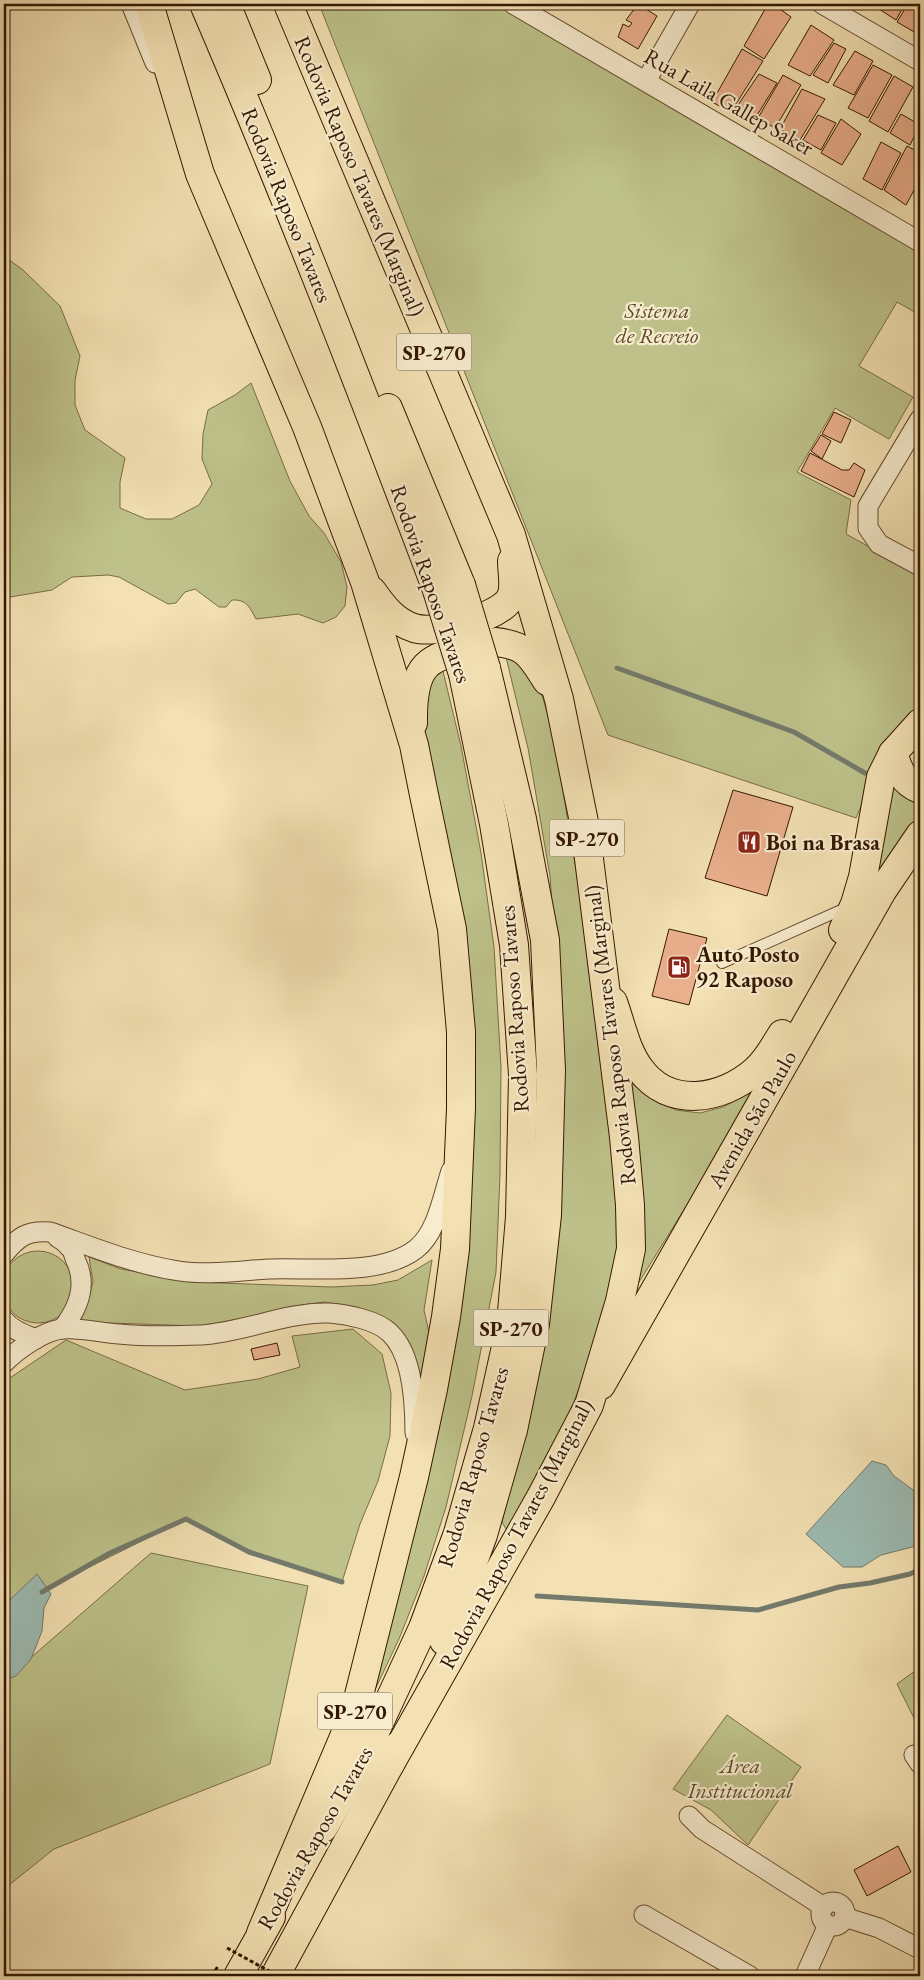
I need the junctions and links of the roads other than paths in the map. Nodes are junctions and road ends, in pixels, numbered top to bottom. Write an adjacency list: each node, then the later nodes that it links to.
1 (131, 4): 11 (street)
2 (149, 4): 11 (main road, SP-270)
3 (204, 4): 17 (main road, Rodovia Raposo Tavares / SP-270)
4 (226, 4): 17 (main road, Rodovia Raposo Tavares / SP-270)
5 (513, 4): 10 (street, Rua Laila Gallep Saker)
6 (690, 4): 10 (street)
7 (822, 4): 9 (street)
8 (289, 7): 14 (main road, Rodovia Raposo Tavares (Marginal) / SP-270)
9 (920, 61)
10 (646, 81): 12 (street, Rua Laila Gallep Saker)
11 (200, 174): 16 (main road, SP-270)
12 (920, 242)
13 (920, 419): 15 (street)
14 (511, 535): 16 (main road); 19 (main road, Rodovia Raposo Tavares (Marginal) / SP-270)
15 (920, 566)
16 (364, 582): 21 (main road, SP-270)
17 (449, 587): 18 (main road, Rodovia Raposo Tavares / SP-270, bridge)
18 (475, 671): 37 (main road, Rodovia Raposo Tavares / SP-270); 41 (main road, Rodovia Raposo Tavares / SP-270)
19 (559, 699): 21 (main road); 27 (main road, Rodovia Raposo Tavares (Marginal) / SP-270)
20 (920, 723): 22 (main road, Avenida São Paulo)
21 (414, 745): 28 (main road, SP-270)
22 (894, 753): 23 (main road); 25 (main road, Avenida São Paulo)
23 (920, 789)
24 (920, 835): 35 (main road, Avenida São Paulo)
25 (855, 904): 26 (lane); 27 (main road, Avenida São Paulo)
26 (722, 963)
27 (605, 979): 35 (main road, Rodovia Raposo Tavares (Marginal) / SP-270)
28 (459, 1148): 29 (street); 36 (main road, SP-270)
29 (50, 1232): 30 (street); 32 (street)
30 (4, 1254)
31 (4, 1320): 33 (street)
32 (62, 1329): 33 (street); 36 (street)
33 (36, 1339): 34 (street)
34 (4, 1363)
35 (589, 1405): 37 (main road, Rodovia Raposo Tavares (Marginal) / SP-270)
36 (414, 1477): 41 (main road, SP-270)
37 (390, 1764): 44 (main road, Rodovia Raposo Tavares / SP-270)
38 (689, 1816): 40 (street)
39 (644, 1915): 45 (street)
40 (832, 1916): 42 (street); 46 (street)
41 (261, 1933): 43 (main road, Rodovia Raposo Tavares / SP-270)
42 (920, 1949)
43 (238, 1976)
44 (276, 1976)
45 (750, 1976)
46 (805, 1976)

